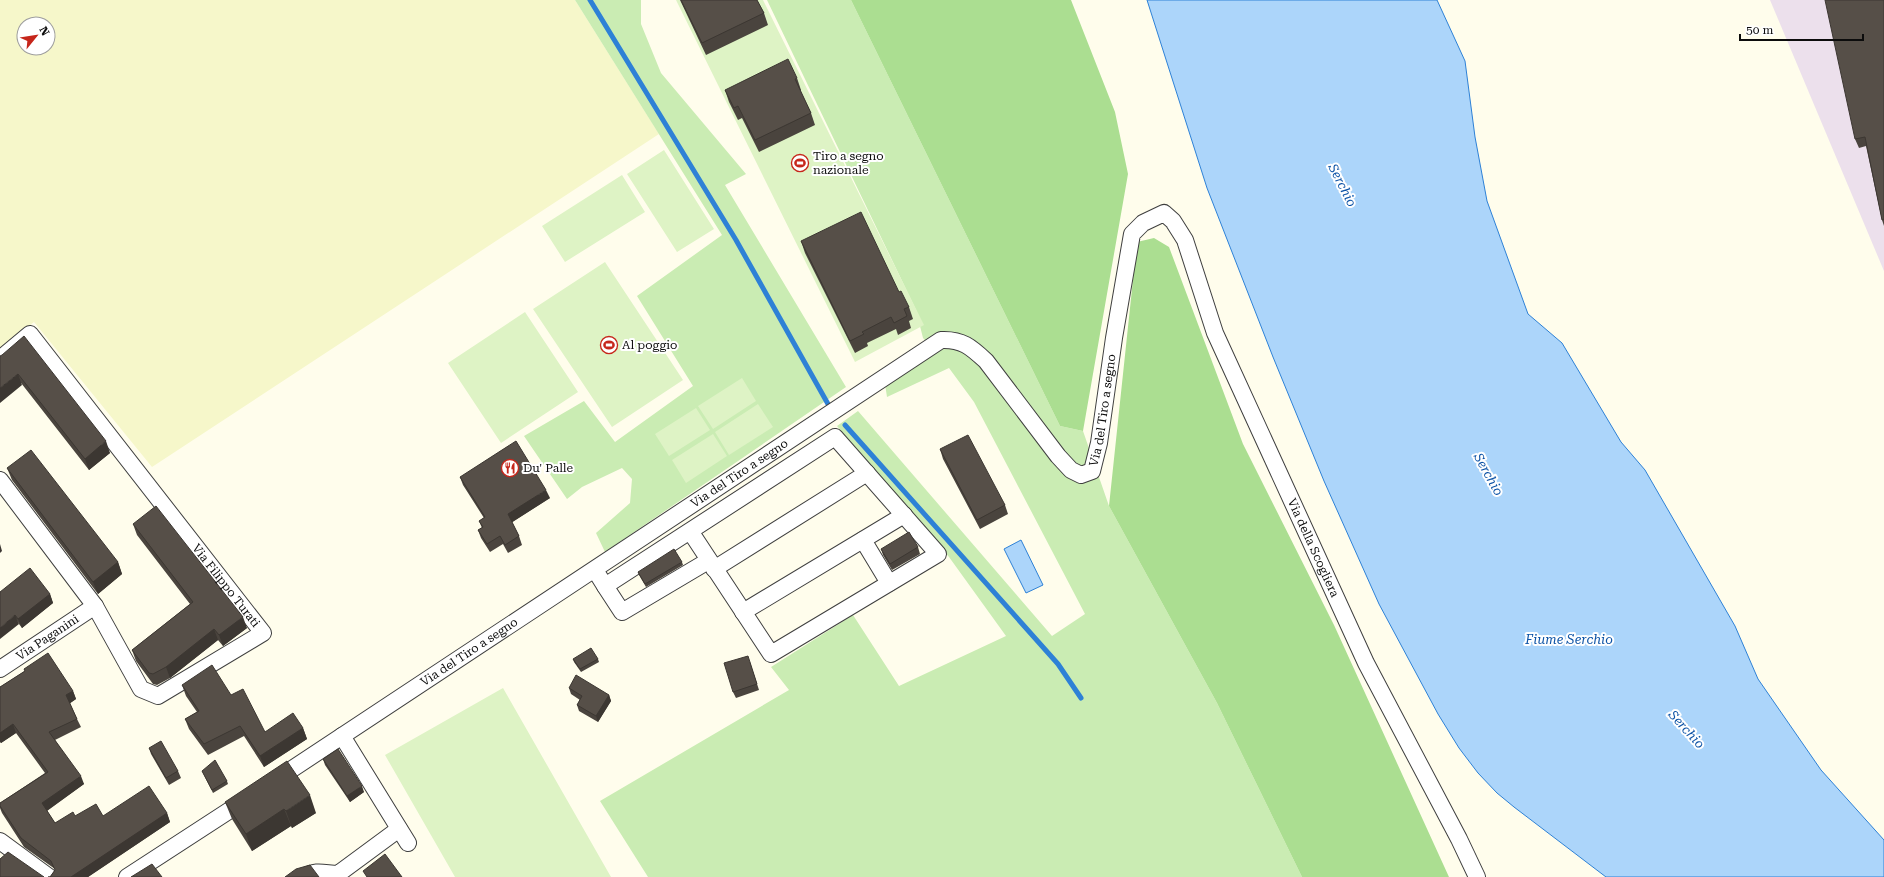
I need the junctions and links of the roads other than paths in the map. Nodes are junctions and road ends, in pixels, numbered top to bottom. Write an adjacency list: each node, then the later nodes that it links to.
1 (1164, 213): 9 (street, Via del Tiro a segno); 23 (street, Via della Scogliera)
2 (0, 359): 12 (street, Via Filippo Turati)
3 (867, 473): 5 (street); 6 (street); 8 (street)
4 (0, 480): 12 (street, Via Filippo Turati)
5 (904, 515): 7 (street); 10 (street)
6 (690, 531): 8 (street); 11 (street)
7 (863, 540): 10 (street); 13 (street)
8 (711, 565): 11 (street); 13 (street)
9 (595, 570): 11 (street); 15 (street, Via del Tiro a segno)
10 (889, 583): 13 (street)
11 (605, 586)
12 (95, 606): 14 (street, Via Paganini)
13 (743, 612)
14 (0, 669)
15 (342, 736): 16 (street); 21 (street, Via del Tiro a segno)
16 (399, 829): 18 (street); 19 (street)
17 (0, 841): 20 (street)
18 (408, 843)
19 (339, 875): 22 (street)
20 (49, 877)
21 (127, 877)
22 (305, 877)
23 (1476, 877)

